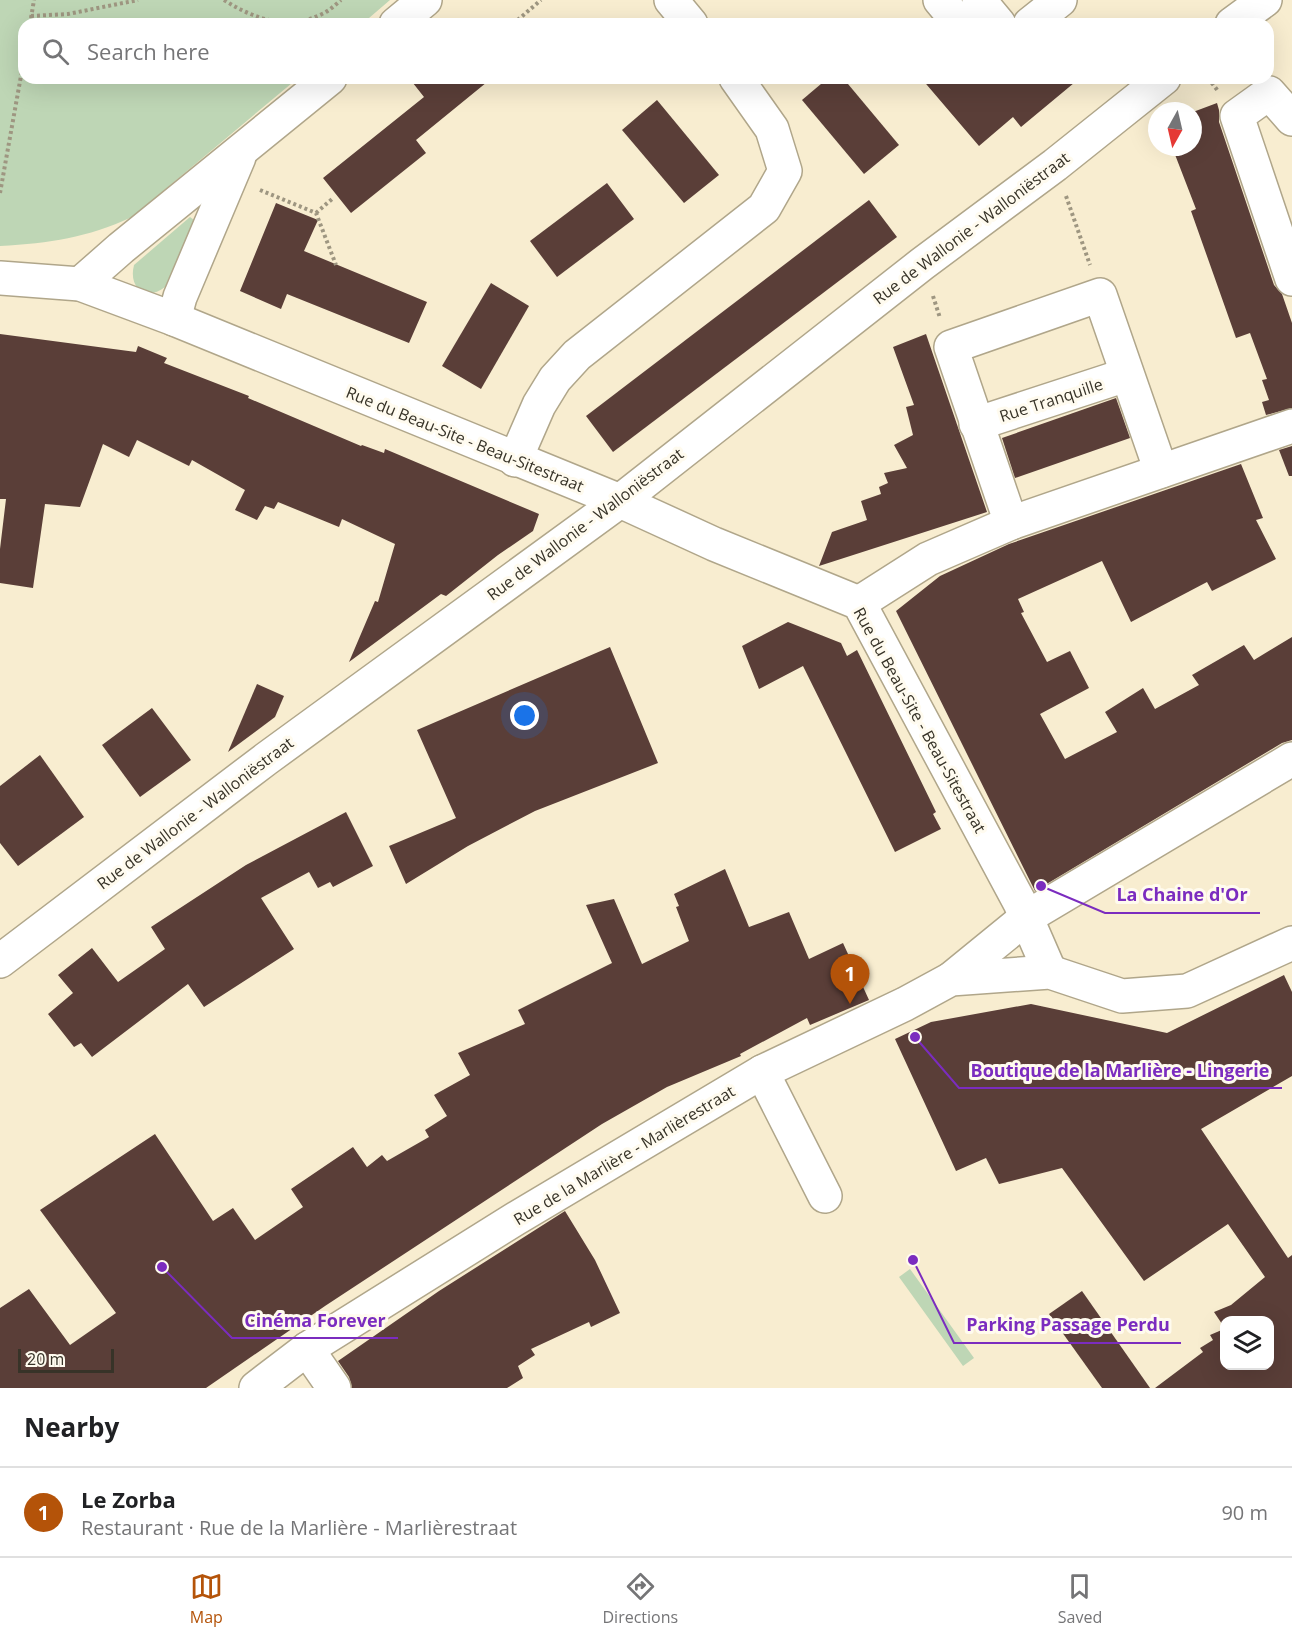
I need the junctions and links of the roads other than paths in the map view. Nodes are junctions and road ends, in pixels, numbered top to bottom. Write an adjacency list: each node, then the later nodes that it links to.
1 (425, 0): 7 (street)
2 (671, 0): 8 (street)
3 (940, 0): 9 (street)
4 (979, 0): 10 (street)
5 (1060, 0): 11 (street)
6 (1264, 0): 12 (street)
7 (403, 18)
8 (686, 18)
9 (955, 18)
10 (994, 18)
11 (1038, 18)
12 (1240, 18)
13 (323, 84): 17 (street)
14 (740, 84): 25 (street)
15 (1156, 84): 27 (street, Rue de Wallonie - Walloniëstraat)
16 (1292, 119): 19 (street)
17 (236, 164): 20 (street); 21 (street)
18 (0, 278): 20 (street, Rue du Beau-Site - Beau-Sitestraat)
19 (1292, 279)
20 (80, 284): 21 (street, Rue du Beau-Site - Beau-Sitestraat)
21 (174, 319): 25 (street, Rue du Beau-Site - Beau-Sitestraat)
22 (1126, 375): 23 (street, Rue Tranquille); 23 (street); 26 (street)
23 (976, 424): 28 (street)
24 (1292, 426): 26 (street)
25 (515, 460): 27 (street, Rue du Beau-Site - Beau-Sitestraat)
26 (1161, 471): 28 (street)
27 (620, 501): 29 (street, Rue du Beau-Site - Beau-Sitestraat); 33 (street, Rue de Wallonie - Walloniëstraat)
28 (1011, 523): 29 (street)
29 (859, 603): 31 (street, Rue du Beau-Site - Beau-Sitestraat)
30 (1292, 759): 31 (street, Rue de la Marlière - Marlièrestraat)
31 (1027, 917): 34 (street); 35 (street, Rue de la Marlière - Marlièrestraat)
32 (1292, 943): 34 (street, Rue de la Marlière - Marlièrestraat)
33 (0, 961)
34 (1050, 972): 35 (street, Rue de la Marlière - Marlièrestraat)
35 (951, 979): 36 (street, Rue de la Marlière - Marlièrestraat)
36 (762, 1072): 37 (street); 38 (street, Rue de la Marlière - Marlièrestraat)
37 (825, 1196)
38 (307, 1349): 39 (street, Rue de la Marlière - Marlièrestraat); 40 (street)
39 (256, 1388)
40 (334, 1388)

